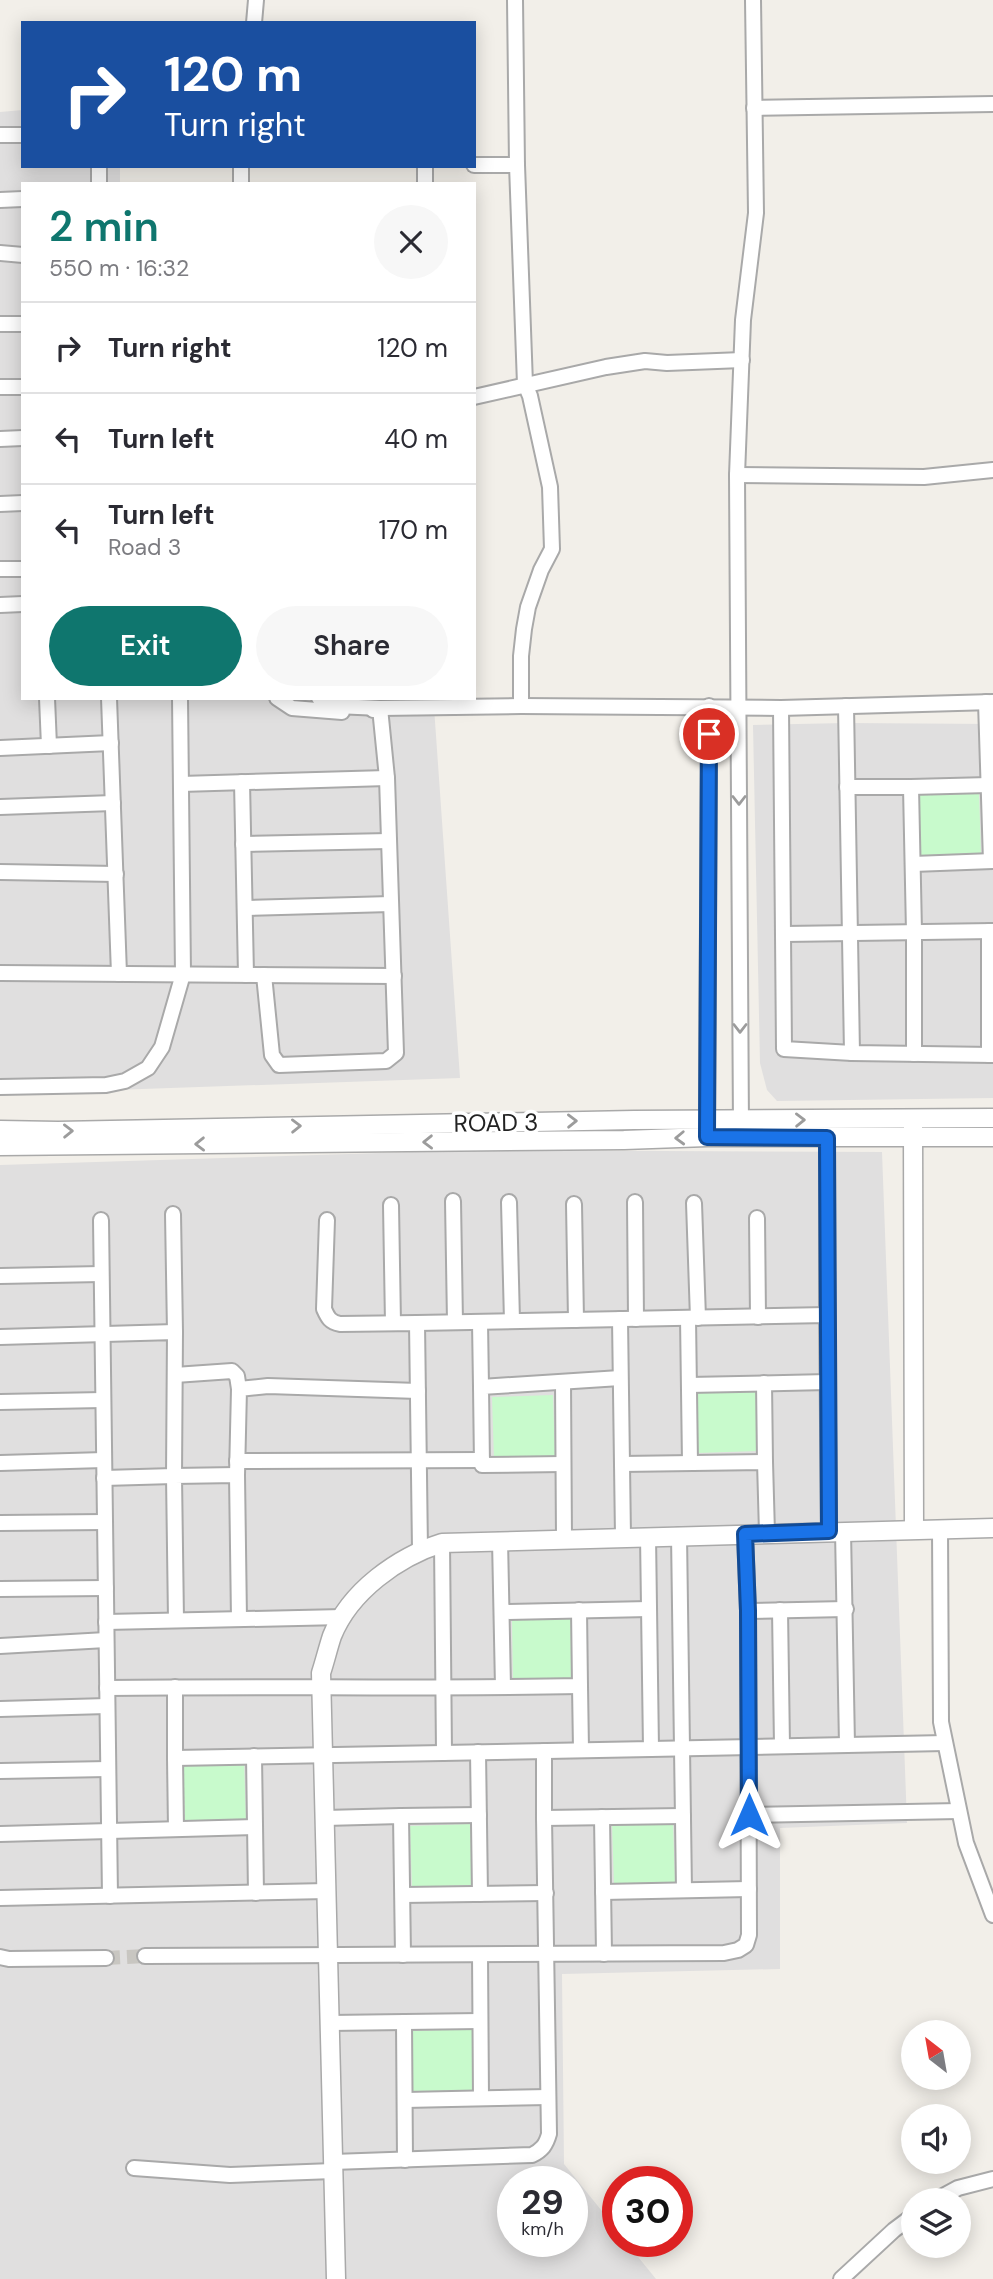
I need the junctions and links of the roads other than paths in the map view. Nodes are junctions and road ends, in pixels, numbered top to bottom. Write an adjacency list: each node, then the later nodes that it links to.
1 (256, 0): 4 (street)
2 (515, 0): 10 (street)
3 (753, 0): 6 (street)
4 (254, 21)
5 (993, 104): 6 (street)
6 (754, 108): 17 (street)
7 (0, 135): 8 (street)
8 (21, 135)
9 (476, 165): 10 (street)
10 (517, 165): 18 (street)
11 (21, 199): 12 (street)
12 (0, 200)
13 (0, 253): 14 (street)
14 (21, 255)
15 (0, 324): 16 (street)
16 (21, 324)
17 (742, 360): 18 (street); 25 (street)
18 (525, 384): 21 (street); 38 (street)
19 (0, 387): 20 (street)
20 (21, 387)
21 (476, 396)
22 (21, 438): 23 (street)
23 (0, 439)
24 (993, 470): 25 (street)
25 (737, 475): 42 (street)
26 (21, 503): 27 (street)
27 (0, 504)
28 (0, 569): 29 (street)
29 (21, 569)
30 (21, 604): 31 (street)
31 (0, 605)
32 (47, 700): 45 (street)
33 (109, 700): 44 (street)
34 (180, 700): 49 (street)
35 (280, 700): 41 (street)
36 (323, 700): 41 (street)
37 (990, 702): 40 (street); 50 (street)
38 (521, 706): 39 (street); 41 (street)
39 (709, 706): 42 (street); 78 (street)
40 (846, 706): 43 (street); 51 (street)
41 (380, 708): 47 (street)
42 (739, 708): 43 (street); 81 (street, one-way to 81)
43 (781, 708): 66 (street)
44 (111, 743): 45 (street); 53 (street)
45 (49, 746): 46 (street)
46 (0, 748)
47 (387, 778): 48 (street); 55 (street)
48 (242, 782): 49 (street); 56 (street)
49 (181, 784): 69 (street)
50 (989, 785): 52 (street); 57 (street)
51 (847, 787): 52 (street); 65 (street)
52 (911, 787): 58 (street)
53 (113, 803): 54 (street); 60 (street)
54 (0, 807)
55 (390, 841): 56 (street); 61 (street)
56 (243, 844): 62 (street)
57 (992, 861): 58 (street)
58 (913, 864): 64 (street)
59 (0, 872): 60 (street)
60 (116, 874): 68 (street)
61 (391, 904): 62 (street); 72 (street)
62 (244, 908): 70 (street)
63 (991, 931): 64 (street); 75 (street)
64 (914, 932): 65 (street); 74 (street)
65 (848, 933): 66 (street); 73 (street)
66 (785, 934): 73 (street)
67 (0, 973): 68 (street)
68 (119, 974): 69 (street)
69 (183, 974): 70 (street); 76 (street)
70 (246, 975): 71 (street)
71 (264, 975): 72 (street); 72 (street)
72 (394, 976)
73 (852, 1053): 74 (street)
74 (914, 1054): 75 (street)
75 (991, 1055)
76 (0, 1087)
77 (993, 1118): 79 (street, ROAD 3)
78 (707, 1128): 80 (street, ROAD 3, one-way to 78); 81 (street, ROAD 3); 84 (street, ROAD 3, one-way to 84)
79 (913, 1128): 81 (street, ROAD 3, one-way to 79); 82 (street, ROAD 3); 83 (street, ROAD 3); 137 (street)
80 (0, 1130)
81 (741, 1130): 83 (street, ROAD 3)
82 (993, 1137)
83 (827, 1138): 97 (street)
84 (0, 1146)
85 (453, 1201): 104 (street)
86 (509, 1202): 103 (street)
87 (635, 1202): 101 (street)
88 (694, 1203): 99 (street)
89 (574, 1204): 102 (street)
90 (391, 1205): 107 (street)
91 (173, 1214): 108 (street)
92 (757, 1218): 98 (street)
93 (101, 1220): 95 (street)
94 (327, 1220): 107 (street)
95 (101, 1274): 96 (street); 109 (street)
96 (0, 1276)
97 (827, 1315): 98 (street); 114 (street)
98 (758, 1317): 99 (street)
99 (693, 1318): 101 (street); 116 (street)
100 (620, 1319): 101 (street); 102 (street); 112 (street)
101 (636, 1319)
102 (576, 1320): 103 (street)
103 (512, 1321): 105 (street)
104 (454, 1322): 105 (street); 106 (street)
105 (480, 1322): 117 (street)
106 (416, 1323): 107 (street); 119 (street)
107 (393, 1324)
108 (175, 1332): 109 (street); 111 (street)
109 (102, 1335): 110 (street); 120 (street)
110 (0, 1337)
111 (175, 1375): 118 (street); 131 (street)
112 (620, 1378): 113 (street); 129 (street)
113 (563, 1382): 117 (street); 128 (street)
114 (828, 1382): 115 (street); 138 (street)
115 (764, 1383): 116 (street); 125 (street)
116 (689, 1385): 127 (street)
117 (481, 1387): 124 (street)
118 (239, 1389): 119 (street); 130 (street)
119 (418, 1391): 122 (street)
120 (103, 1400): 121 (street); 123 (street)
121 (0, 1402)
122 (418, 1459): 124 (street); 130 (street); 147 (street)
123 (104, 1460): 126 (street); 132 (street)
124 (482, 1460): 128 (street)
125 (765, 1462): 127 (street); 139 (street)
126 (0, 1463)
127 (690, 1463): 129 (street)
128 (563, 1464): 144 (street)
129 (622, 1464): 143 (street)
130 (237, 1468): 131 (street); 157 (street)
131 (174, 1476): 132 (street); 158 (street)
132 (104, 1478): 133 (street)
133 (105, 1522): 134 (street); 149 (street)
134 (0, 1523)
135 (940, 1528): 136 (street); 137 (street); 170 (street)
136 (993, 1528)
137 (914, 1529): 138 (street)
138 (836, 1531): 139 (street); 151 (street)
139 (767, 1533): 140 (street)
140 (745, 1534): 141 (street); 153 (street)
141 (679, 1535): 142 (street); 174 (street)
142 (648, 1536): 143 (street); 150 (street)
143 (622, 1537): 144 (street)
144 (564, 1539): 145 (street)
145 (500, 1540): 146 (street); 155 (street)
146 (442, 1543): 147 (street); 167 (street)
147 (420, 1550): 156 (street)
148 (0, 1588): 149 (street)
149 (106, 1588): 159 (street)
150 (649, 1609): 152 (street); 175 (street)
151 (846, 1609): 154 (street); 171 (street)
152 (579, 1610): 155 (street); 163 (street)
153 (748, 1611): 154 (street); 173 (street)
154 (780, 1611): 172 (street)
155 (502, 1612): 165 (street)
156 (343, 1617): 157 (street); 162 (street)
157 (239, 1619): 158 (street)
158 (176, 1620): 159 (street)
159 (106, 1622): 160 (street)
160 (107, 1640): 161 (street); 166 (street)
161 (0, 1646)
162 (322, 1686): 164 (street); 167 (street); 180 (street)
163 (580, 1686): 165 (street); 176 (street)
164 (175, 1687): 166 (street); 182 (street)
165 (503, 1687): 167 (street)
166 (107, 1688): 168 (street)
167 (443, 1688): 179 (street)
168 (107, 1706): 169 (street); 183 (street)
169 (0, 1709)
170 (944, 1743): 171 (street); 185 (street)
171 (847, 1745): 172 (street)
172 (782, 1746): 173 (street)
173 (749, 1747): 174 (street); 188 (street)
174 (682, 1748): 175 (street); 187 (street)
175 (651, 1749): 176 (street)
176 (581, 1750): 177 (street)
177 (544, 1751): 178 (street); 192 (street)
178 (478, 1752): 179 (street); 186 (street)
179 (444, 1753): 180 (street)
180 (324, 1755): 181 (street); 191 (street)
181 (254, 1756): 182 (street); 193 (street)
182 (175, 1758): 194 (street)
183 (108, 1769): 184 (street); 195 (street)
184 (0, 1771)
185 (959, 1811): 188 (street); 207 (street)
186 (479, 1815): 189 (street); 203 (street)
187 (683, 1815): 190 (street); 198 (street)
188 (749, 1815): 197 (street)
189 (401, 1816): 191 (street); 204 (street)
190 (602, 1817): 192 (street); 200 (street)
191 (325, 1818): 199 (street)
192 (544, 1818): 202 (street)
193 (255, 1827): 194 (street); 201 (street)
194 (176, 1829): 195 (street)
195 (109, 1830): 196 (street); 205 (street)
196 (0, 1834)
197 (749, 1889): 198 (street); 209 (street)
198 (684, 1890): 200 (street)
199 (327, 1891): 201 (street); 213 (street)
200 (603, 1892): 209 (street)
201 (256, 1893): 205 (street)
202 (546, 1893): 203 (street); 208 (street)
203 (480, 1894): 204 (street)
204 (402, 1895): 210 (street)
205 (110, 1896): 206 (street)
206 (0, 1898)
207 (993, 1914)
208 (546, 1954): 209 (street); 211 (street); 219 (street)
209 (604, 1954)
210 (403, 1955): 211 (street); 213 (street)
211 (480, 1955): 216 (street)
212 (145, 1956): 213 (street)
213 (328, 1956): 218 (street)
214 (0, 1957): 215 (street)
215 (106, 1958)
216 (480, 2021): 217 (street); 220 (street)
217 (404, 2022): 218 (street); 221 (street)
218 (330, 2023): 223 (street)
219 (548, 2097): 220 (street); 222 (street)
220 (481, 2098): 221 (street)
221 (405, 2099): 222 (street)
222 (405, 2160): 223 (street)
223 (333, 2166): 224 (street); 228 (street)
224 (134, 2168)
225 (993, 2179): 226 (street)
226 (958, 2188)
227 (901, 2225): 229 (street)
228 (336, 2279)
229 (841, 2279)

